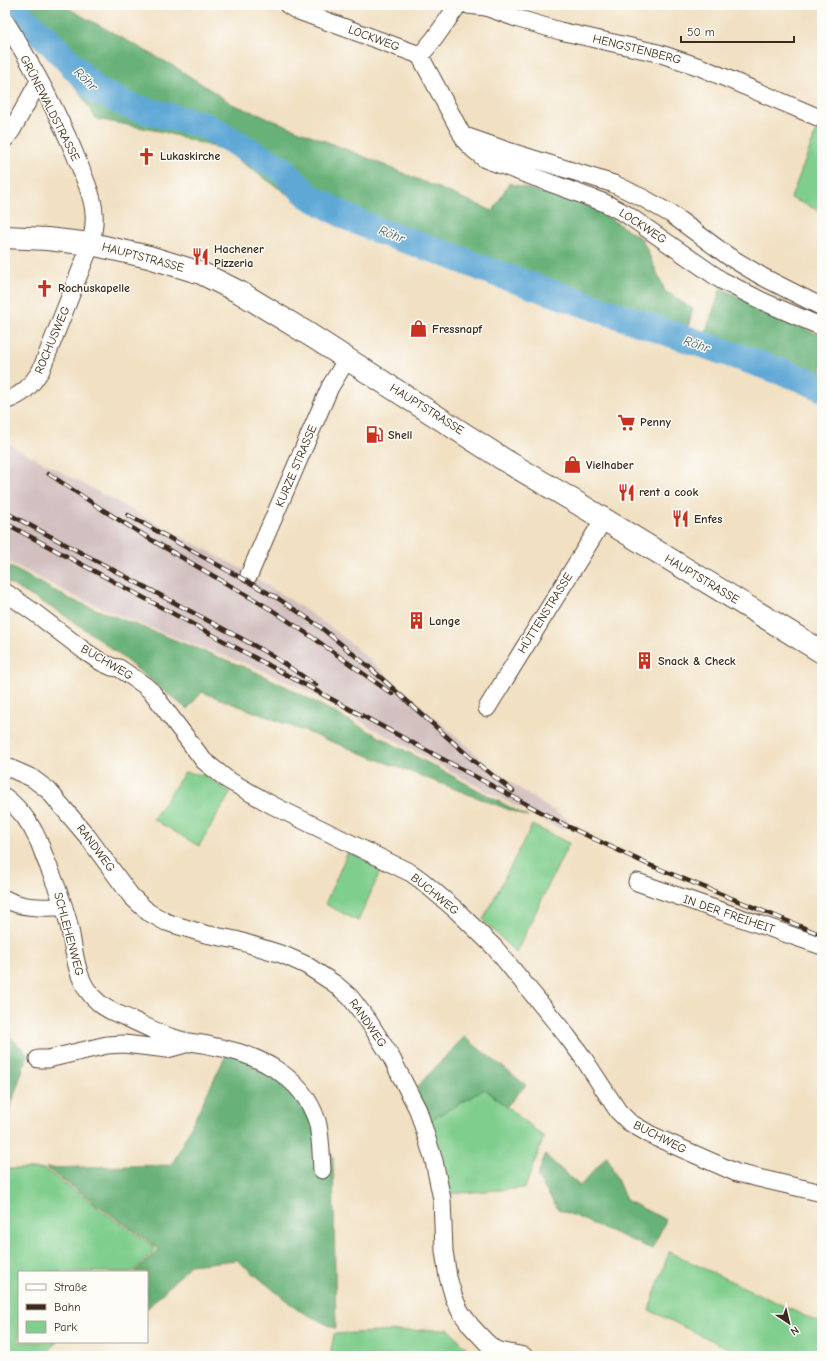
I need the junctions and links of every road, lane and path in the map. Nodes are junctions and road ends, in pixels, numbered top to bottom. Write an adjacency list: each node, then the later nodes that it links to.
1 (288, 5): 5 (street, LOCKWEG)
2 (458, 5): 5 (street)
3 (468, 5): 7 (street, HENGSTENBERG)
4 (5, 21): 6 (street, GRÜNEWALDSTRASSE)
5 (420, 56): 8 (street, LOCKWEG)
6 (37, 77): 9 (street); 11 (street, GRÜNEWALDSTRASSE)
7 (822, 119)
8 (462, 135): 12 (street, LOCKWEG); 13 (street, LOCKWEG)
9 (5, 139)
10 (5, 237): 11 (main road, HAUPTSTRASSE)
11 (91, 244): 14 (main road, HAUPTSTRASSE); 15 (street, ROCHUSWEG)
12 (822, 307)
13 (822, 327)
14 (347, 359): 16 (main road, HAUPTSTRASSE); 17 (street, KURZE STRASSE)
15 (5, 402)
16 (604, 519): 19 (main road, HAUPTSTRASSE); 20 (street, HÜTTENSTRASSE)
17 (249, 575)
18 (5, 592): 30 (street, BUCHWEG)
19 (822, 652)
20 (486, 708)
21 (5, 766): 31 (street, RANDWEG)
22 (5, 797): 25 (street, SCHLEHENWEG)
23 (637, 882): 26 (street, IN DER FREIHEIT)
24 (5, 899): 25 (street)
25 (64, 907): 27 (street, SCHLEHENWEG)
26 (822, 946)
27 (191, 1043): 28 (street, SCHLEHENWEG); 29 (street, SCHLEHENWEG)
28 (38, 1059)
29 (322, 1170)
30 (822, 1193)
31 (524, 1356)

